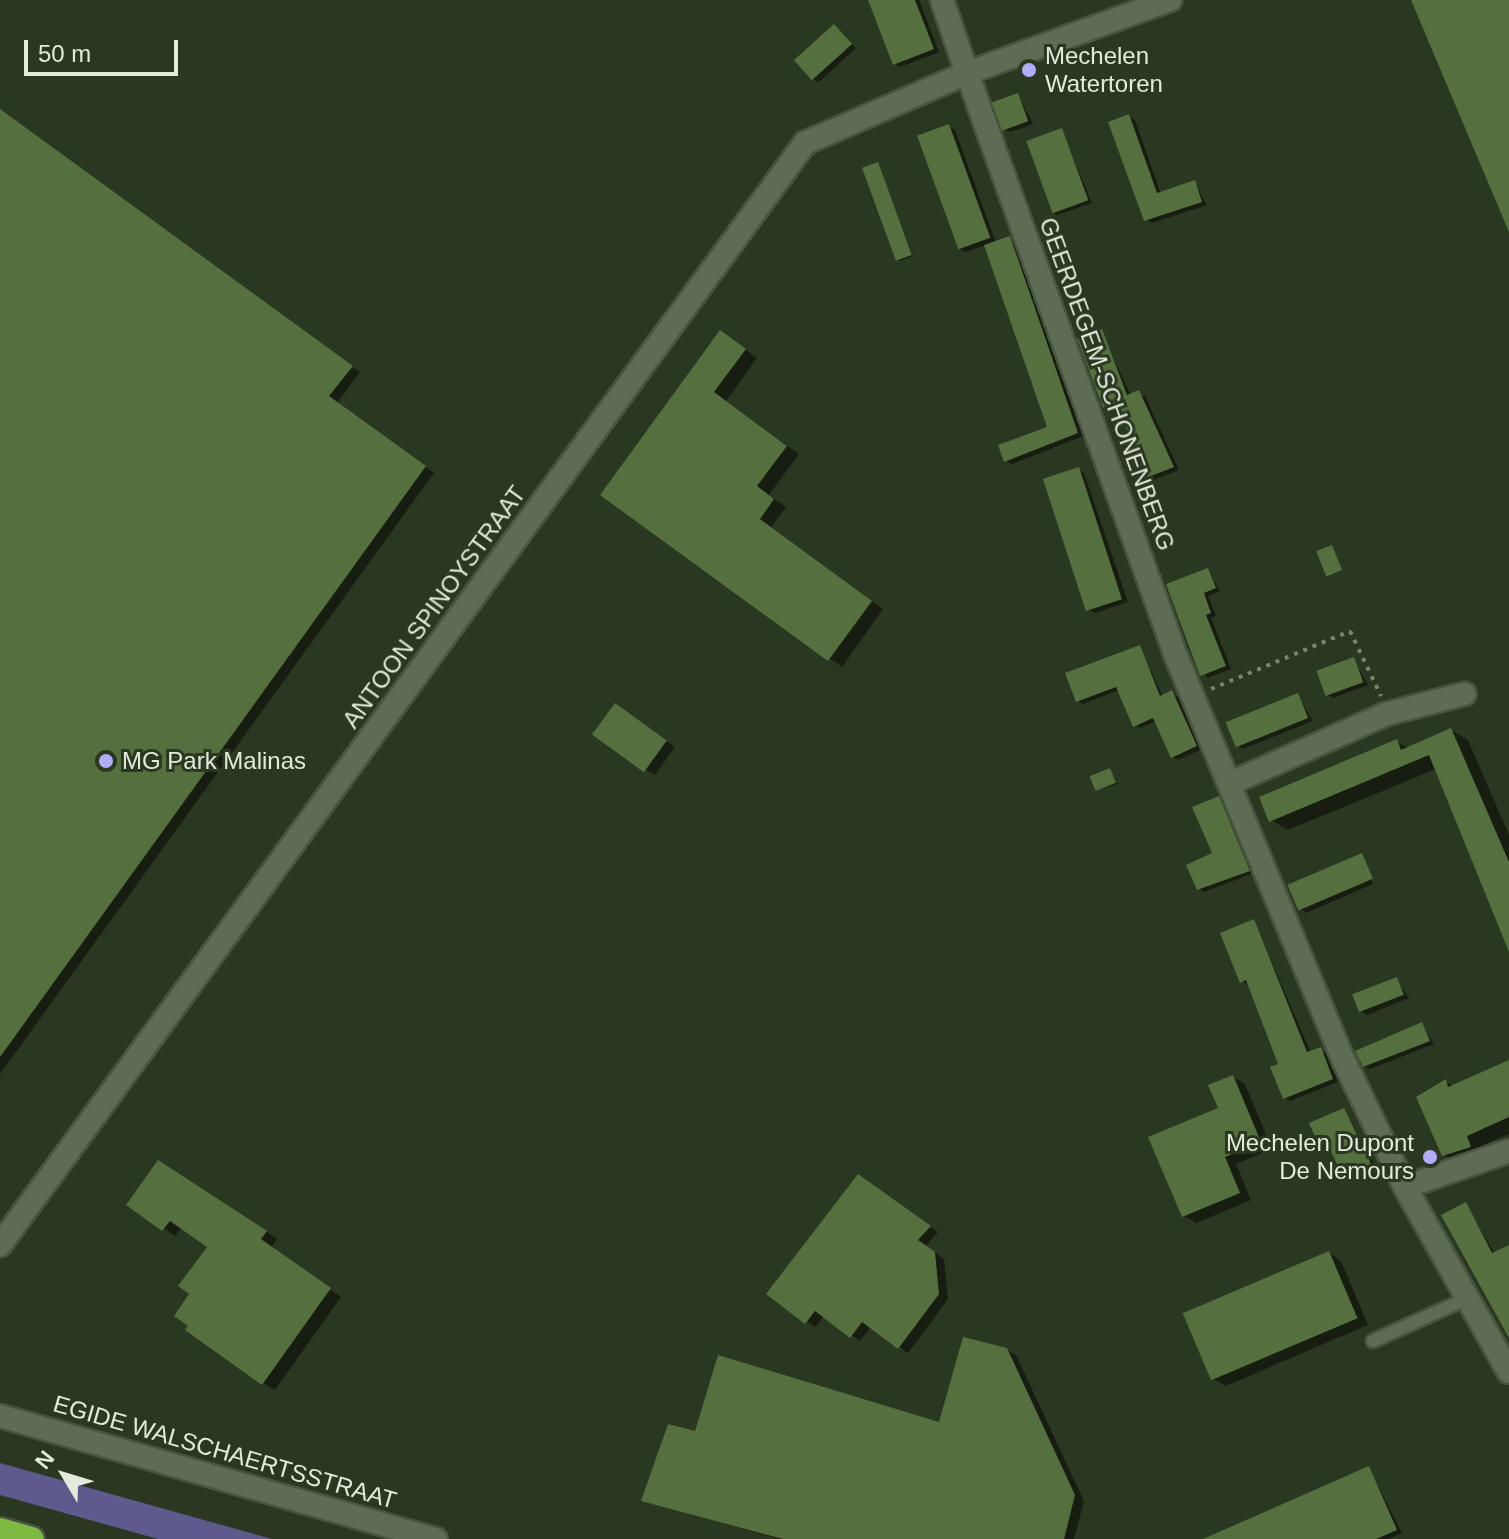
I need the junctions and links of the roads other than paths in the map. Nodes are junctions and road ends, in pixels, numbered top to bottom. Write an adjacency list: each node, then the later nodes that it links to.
1 (942, 0): 3 (street, GEERDEGEM-SCHONENBERG)
2 (1170, 0): 3 (street, ANTOON SPINOYSTRAAT)
3 (967, 73): 5 (street, GEERDEGEM-SCHONENBERG); 8 (street, ANTOON SPINOYSTRAAT)
4 (1464, 694): 5 (street)
5 (1231, 783): 7 (street, GEERDEGEM-SCHONENBERG)
6 (1509, 1151): 7 (street)
7 (1405, 1187): 9 (street, GEERDEGEM-SCHONENBERG)
8 (0, 1245)
9 (1466, 1299): 10 (lane); 11 (street, GEERDEGEM-SCHONENBERG)
10 (1373, 1341)
11 (1509, 1372)
12 (0, 1416): 15 (street, EGIDE WALSCHAERTSSTRAAT)
13 (0, 1530): 14 (highway)
14 (32, 1539)
15 (436, 1539)

